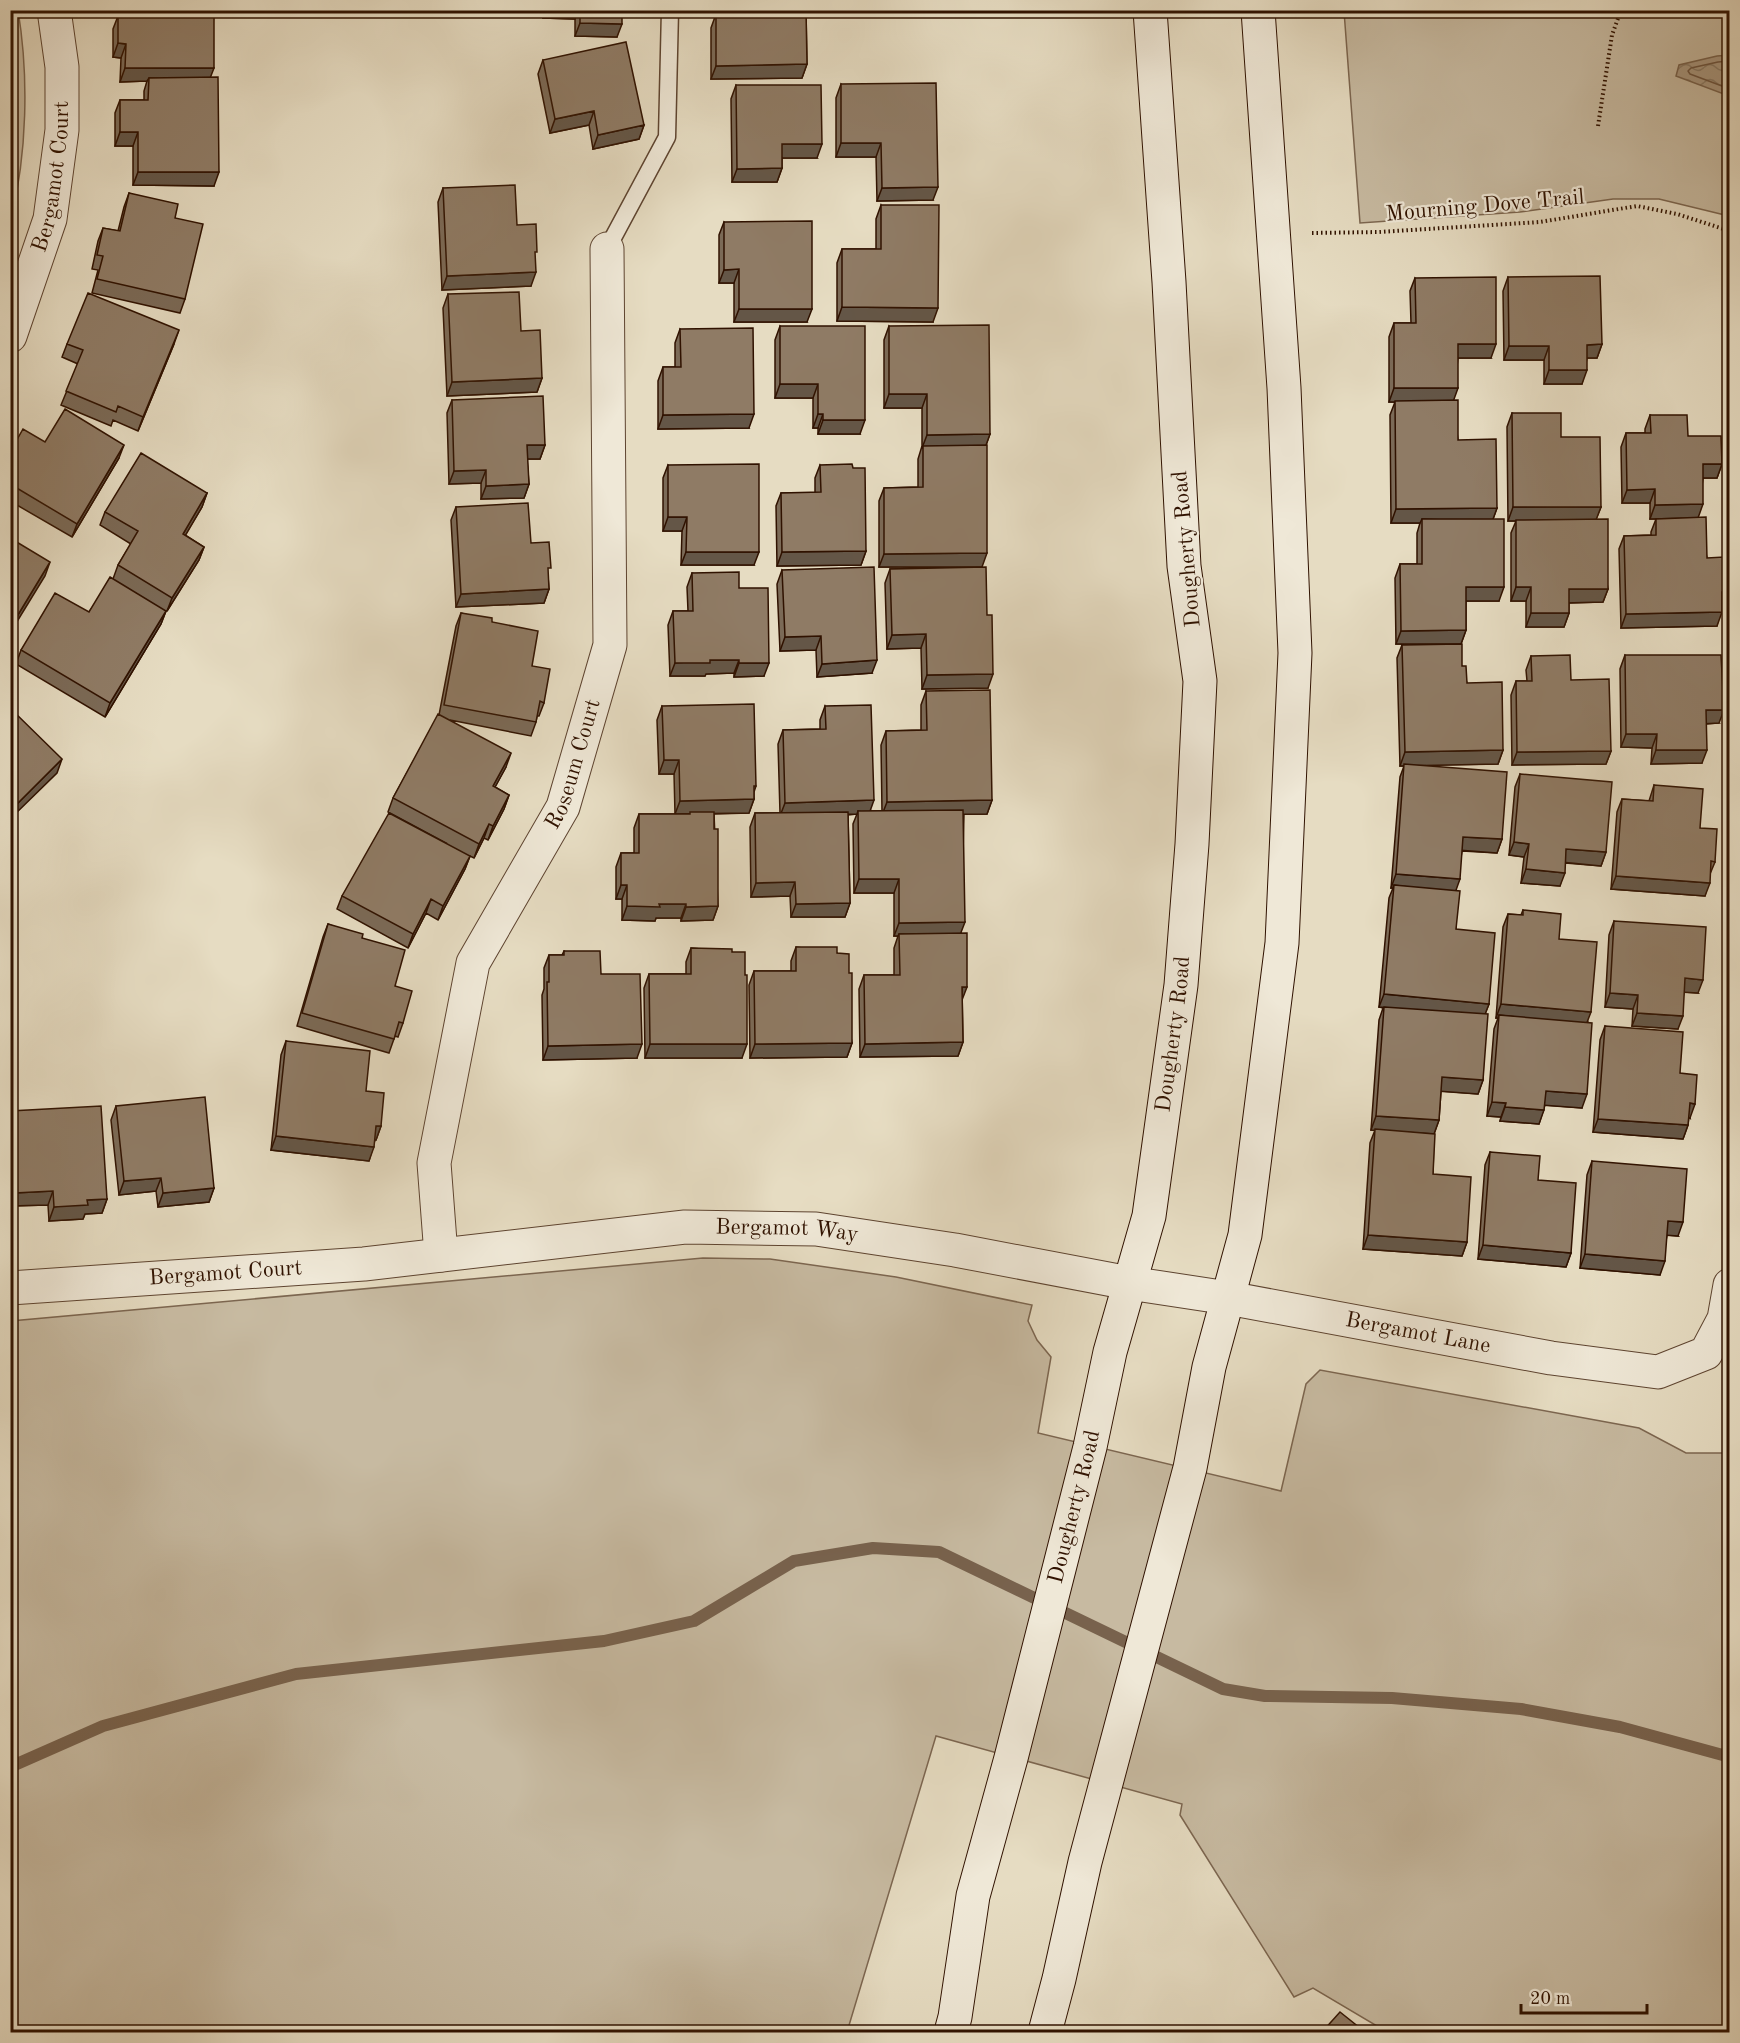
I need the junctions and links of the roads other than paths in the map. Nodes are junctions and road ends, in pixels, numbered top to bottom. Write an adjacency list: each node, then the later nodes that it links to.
1 (54, 10): 6 (main road, Bergamot Court)
2 (670, 10): 5 (lane)
3 (1150, 10): 8 (main road, Dougherty Road)
4 (1258, 10): 11 (main road)
5 (607, 249): 7 (main road, Roseum Court)
6 (10, 336)
7 (441, 1255): 8 (main road, Bergamot Way); 10 (main road, Bergamot Court)
8 (1129, 1283): 11 (main road, Bergamot Lane); 12 (main road, Dougherty Road)
9 (1730, 1285): 11 (main road, Bergamot Lane)
10 (10, 1288)
11 (1228, 1298): 13 (main road)
12 (951, 2032)
13 (1045, 2032)

